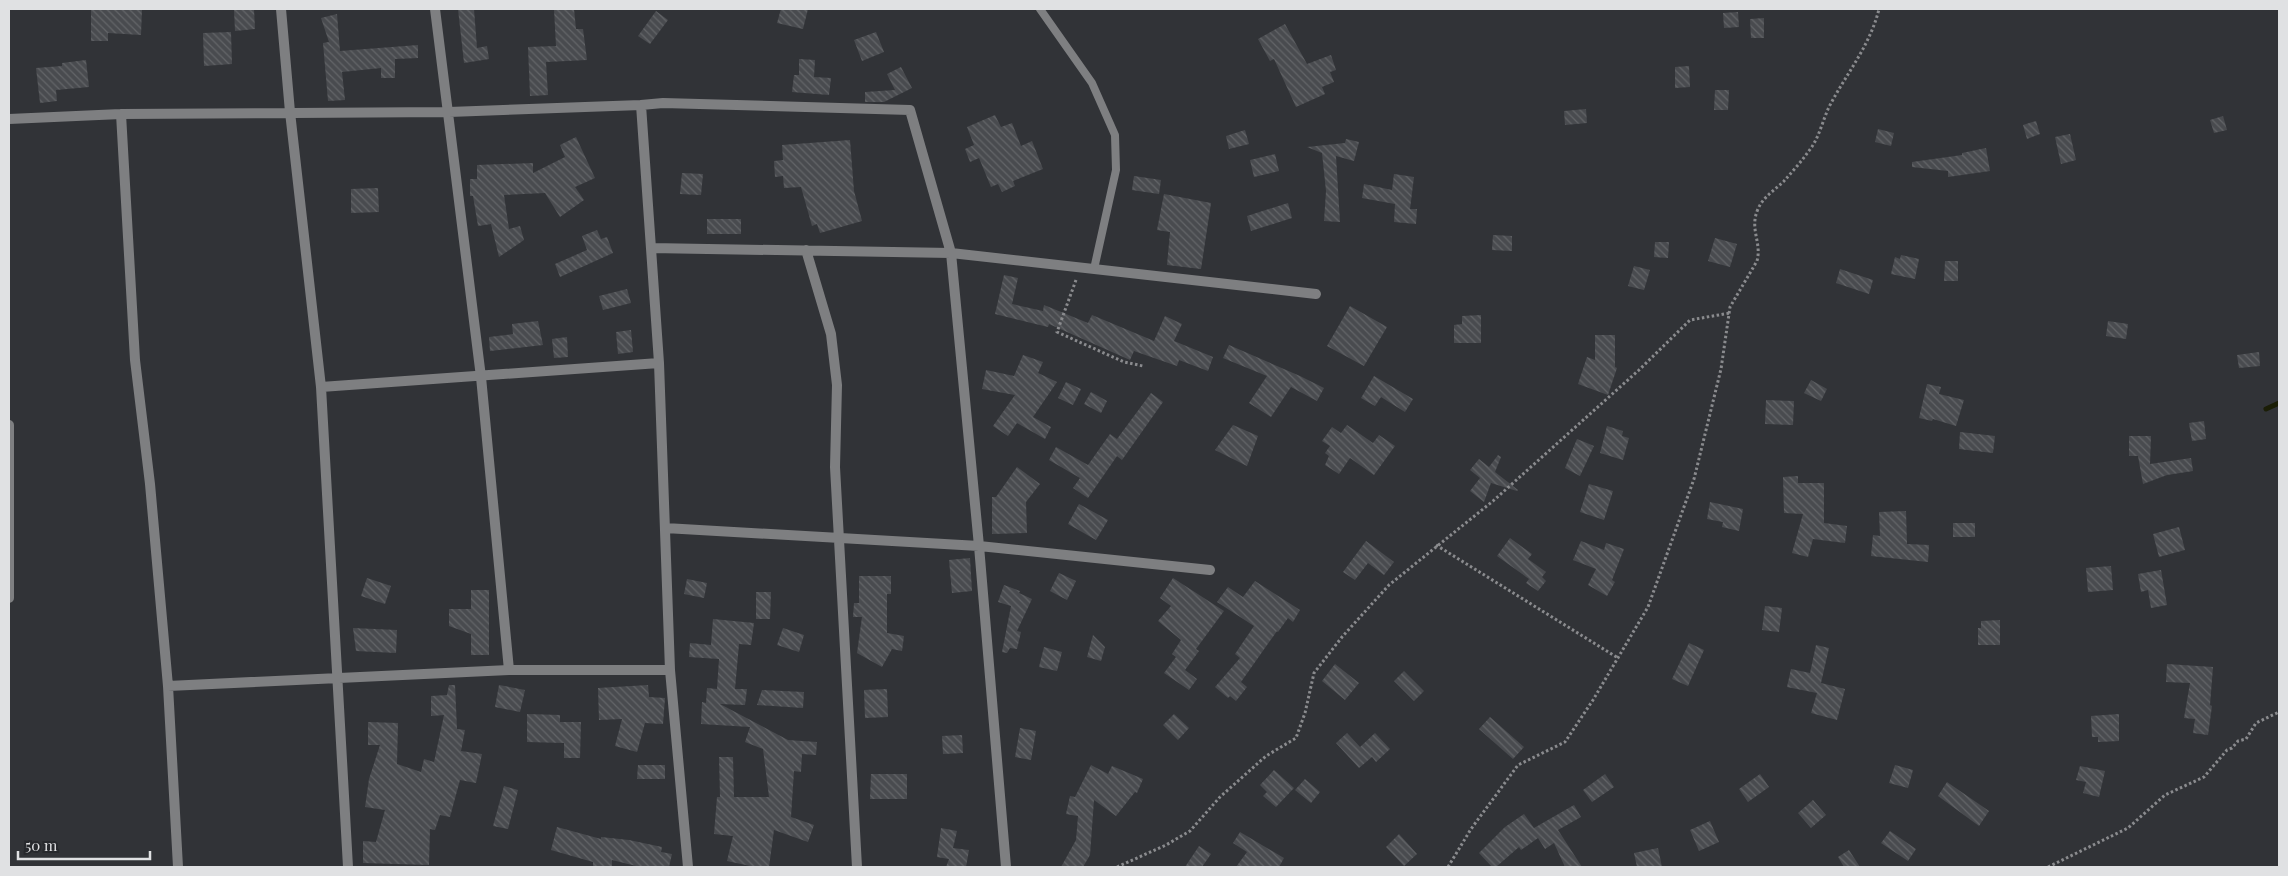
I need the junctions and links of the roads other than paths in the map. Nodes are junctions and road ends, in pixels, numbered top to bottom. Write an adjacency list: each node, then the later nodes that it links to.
1 (280, 9): 5 (street)
2 (435, 9): 6 (street)
3 (1040, 9): 12 (lane)
4 (641, 105): 6 (street); 9 (street); 11 (street)
5 (290, 112): 6 (street); 7 (street); 16 (street)
6 (449, 112): 15 (street)
7 (121, 114): 8 (street); 27 (street)
8 (9, 119)
9 (651, 248): 10 (street); 14 (street)
10 (806, 250): 11 (street); 20 (street)
11 (951, 253): 12 (street); 21 (street)
12 (1094, 269): 13 (street)
13 (1316, 294)
14 (659, 363): 15 (street); 19 (street)
15 (481, 376): 16 (street); 24 (street)
16 (321, 387): 26 (street)
17 (9, 425): 18 (street)
18 (10, 446): 23 (street)
19 (665, 528): 20 (street); 25 (street)
20 (839, 537): 21 (street); 31 (street)
21 (979, 546): 22 (street); 32 (street)
22 (1210, 570)
23 (9, 598)
24 (508, 670): 25 (street); 26 (street)
25 (670, 670): 30 (street)
26 (338, 678): 27 (street); 29 (street)
27 (168, 686): 28 (street)
28 (178, 867)
29 (348, 867)
30 (688, 867)
31 (857, 867)
32 (1006, 867)

